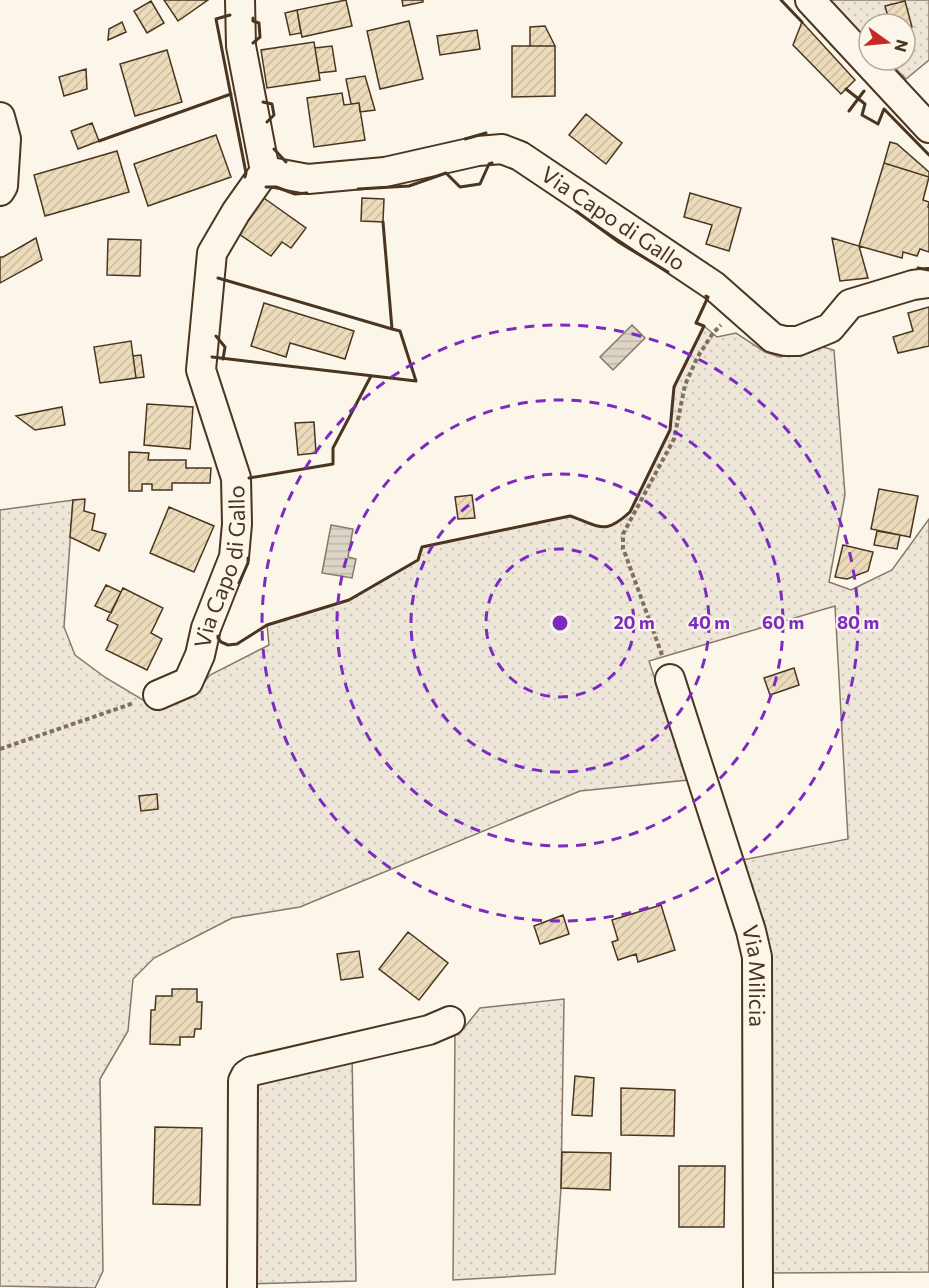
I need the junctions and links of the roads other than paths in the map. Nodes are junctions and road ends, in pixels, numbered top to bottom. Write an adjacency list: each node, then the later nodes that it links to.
1 (240, 0): 5 (street)
2 (810, 0): 4 (street)
3 (0, 117): 6 (street)
4 (929, 128)
5 (265, 171): 7 (street, Via Capo di Gallo); 9 (street, Via Capo di Gallo)
6 (0, 191)
7 (929, 283)
8 (670, 679): 12 (street, Via Milicia)
9 (158, 695)
10 (450, 1021): 11 (street)
11 (242, 1288)
12 (758, 1288)

